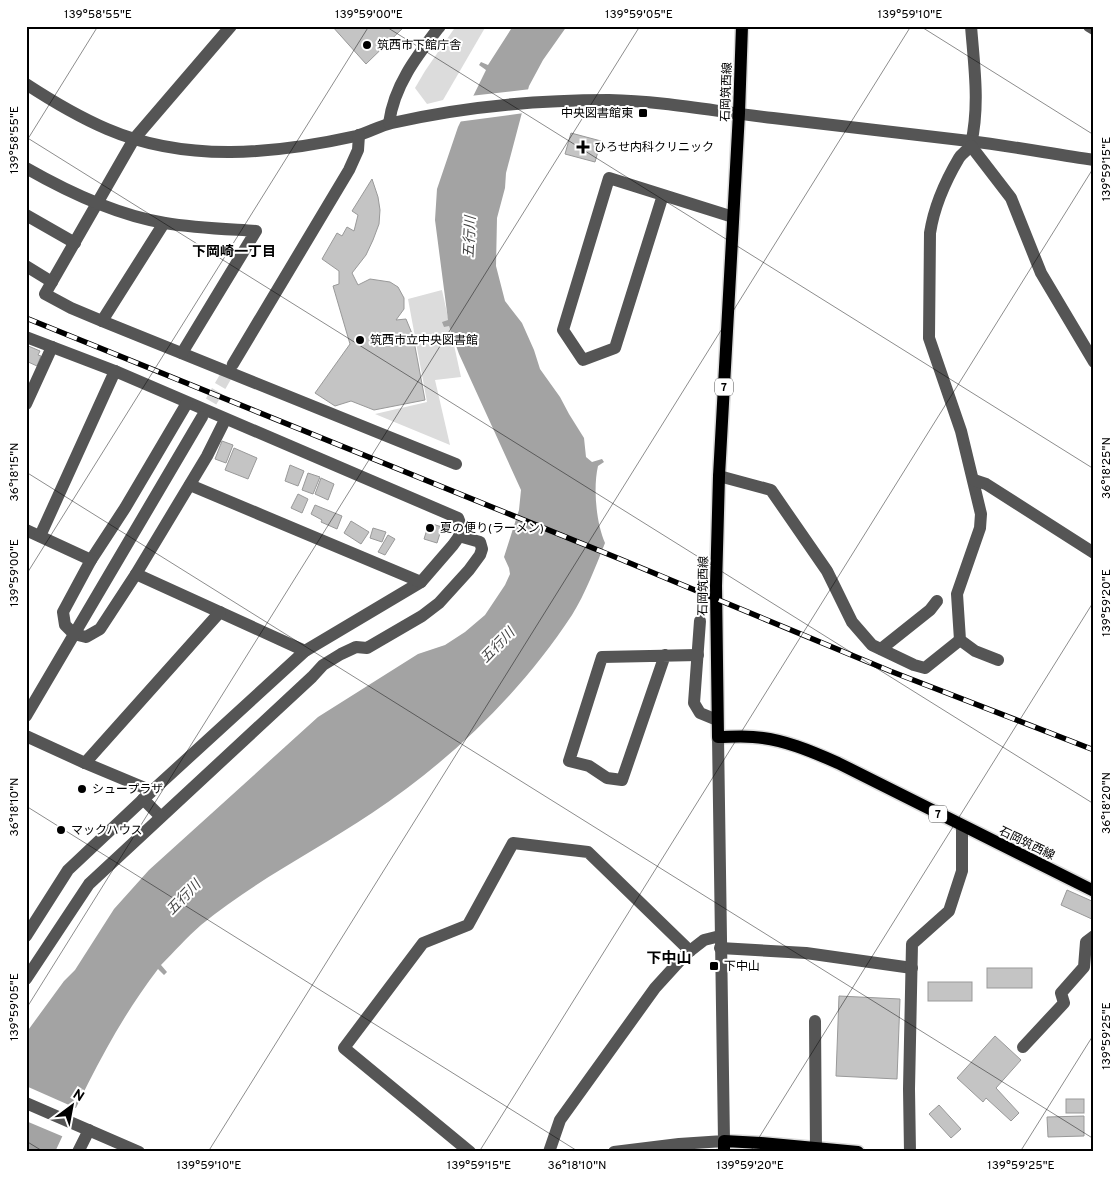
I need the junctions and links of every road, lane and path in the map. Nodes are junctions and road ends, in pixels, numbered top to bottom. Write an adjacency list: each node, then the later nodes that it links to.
1 (231, 26): 11 (street)
2 (440, 26): 9 (street)
3 (742, 26): 8 (main road, 石岡筑西線 / 7)
4 (971, 26): 12 (street)
5 (1089, 26): 6 (street)
6 (1094, 29)
7 (26, 84): 11 (street)
8 (739, 113): 9 (street); 12 (street); 18 (main road, 石岡筑西線 / 7)
9 (389, 123): 10 (street)
10 (358, 135): 11 (street); 28 (street)
11 (134, 139): 16 (street)
12 (971, 143): 13 (street); 27 (street); 36 (street)
13 (1094, 160)
14 (26, 168): 16 (street)
15 (663, 195): 15 (street); 18 (street)
16 (98, 203): 19 (street); 20 (street)
17 (26, 215): 20 (street)
18 (733, 217): 35 (main road, 石岡筑西線 / 7)
19 (164, 223): 23 (street); 26 (street)
20 (75, 243): 22 (street)
21 (26, 266): 22 (street)
22 (52, 282): 23 (street)
23 (102, 321): 26 (street)
24 (26, 337): 25 (street)
25 (52, 347): 29 (street); 31 (street)
26 (182, 353): 34 (street)
27 (1094, 362)
28 (233, 364)
29 (115, 371): 30 (street); 39 (street)
30 (187, 403): 33 (street); 42 (street)
31 (26, 404)
32 (202, 416): 48 (street)
33 (225, 420): 37 (street); 40 (street)
34 (456, 464)
35 (719, 476): 51 (street); 57 (main road, 石岡筑西線 / 7)
36 (974, 480): 41 (street); 49 (street)
37 (190, 485): 43 (street); 44 (street)
38 (26, 530): 39 (street)
39 (40, 536): 42 (street)
40 (459, 536): 44 (street); 55 (street)
41 (1094, 554)
42 (91, 560): 48 (street)
43 (136, 574): 46 (street); 48 (street)
44 (421, 582): 50 (street)
45 (937, 601): 51 (street)
46 (220, 612): 50 (street); 60 (street)
47 (700, 621): 53 (street)
48 (74, 634): 56 (street)
49 (960, 640): 51 (street); 54 (street)
50 (310, 648): 55 (street); 61 (street)
51 (881, 649)
52 (665, 655): 52 (street); 53 (street)
53 (698, 655): 57 (street)
54 (998, 660)
55 (325, 664): 61 (street)
56 (26, 716)
57 (717, 720): 59 (main road, 石岡筑西線 / 7)
58 (26, 736): 60 (street)
59 (718, 737): 62 (main road, 石岡筑西線 / 7); 66 (street)
60 (85, 763): 61 (street)
61 (151, 804): 64 (street); 69 (street)
62 (962, 826): 63 (main road, 石岡筑西線 / 7); 68 (street)
63 (1094, 890)
64 (26, 936)
65 (1094, 936): 71 (street)
66 (720, 942): 67 (street); 68 (street); 74 (street)
67 (690, 951): 78 (street); 79 (street)
68 (912, 968): 82 (street)
69 (26, 979)
70 (815, 1021): 75 (street)
71 (1022, 1047)
72 (26, 1102): 73 (street)
73 (85, 1128): 76 (street); 77 (street)
74 (724, 1147): 75 (main road); 80 (street)
75 (816, 1150): 81 (main road)
76 (78, 1152)
77 (139, 1152)
78 (470, 1152)
79 (549, 1152)
80 (614, 1152)
81 (858, 1152)
82 (910, 1152)

